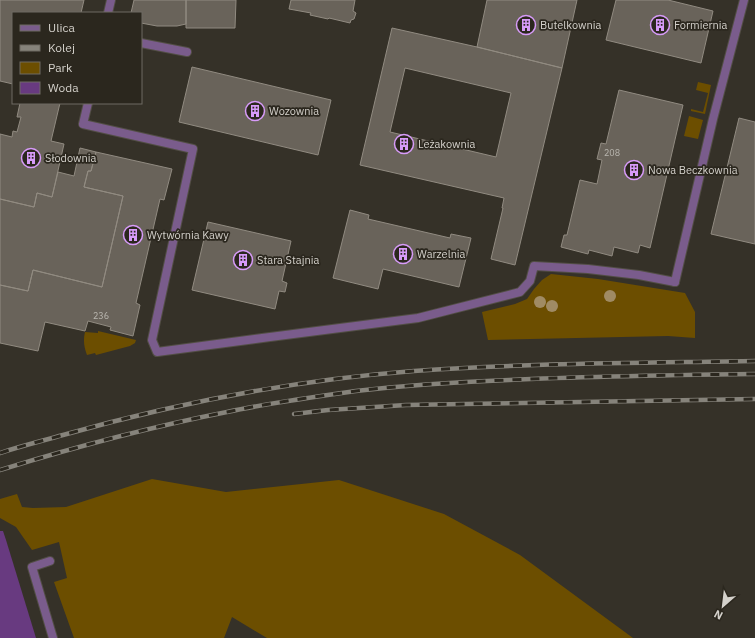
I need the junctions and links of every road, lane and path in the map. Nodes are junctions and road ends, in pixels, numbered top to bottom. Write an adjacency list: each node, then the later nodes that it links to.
1 (111, 0): 3 (street)
2 (744, 0): 6 (street)
3 (108, 12)
4 (142, 43): 5 (street)
5 (187, 52)
6 (88, 104)
7 (50, 561): 8 (street)
8 (53, 638)

